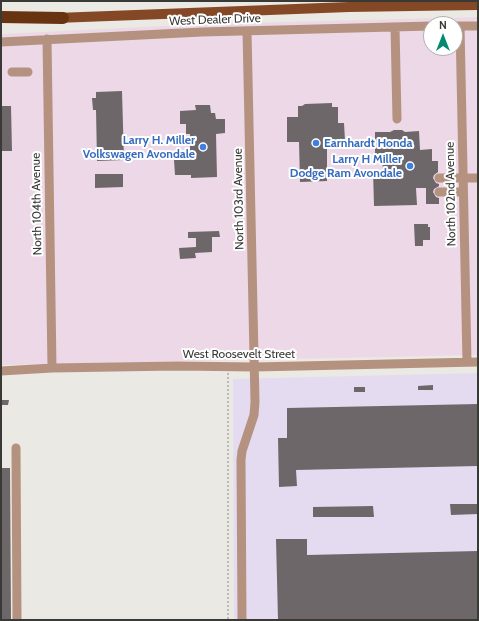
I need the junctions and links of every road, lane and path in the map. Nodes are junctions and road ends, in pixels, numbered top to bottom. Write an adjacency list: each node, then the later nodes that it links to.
1 (478, 5): 3 (main road)
2 (1, 17): 3 (highway)
3 (63, 18): 4 (main road)
4 (1, 21)
5 (423, 26): 8 (street, West Dealer Drive)
6 (463, 26): 7 (street)
7 (478, 26)
8 (395, 27): 9 (street, West Dealer Drive); 15 (street)
9 (247, 31): 10 (street, West Dealer Drive); 24 (street, North 103rd Avenue)
10 (47, 39): 11 (street, West Dealer Drive); 25 (street, North 104th Avenue)
11 (1, 42)
12 (458, 56): 18 (street, North 102nd Avenue)
13 (12, 72): 14 (street)
14 (28, 72)
15 (397, 119)
16 (438, 178): 18 (street)
17 (478, 178): 18 (street)
18 (463, 179): 20 (street, North 102nd Avenue)
19 (439, 192): 20 (street)
20 (463, 192): 21 (street, North 102nd Avenue)
21 (467, 362): 22 (street, West Roosevelt Street); 24 (street, West Roosevelt Street)
22 (478, 362)
23 (228, 367): 24 (street, West Roosevelt Street); 25 (street, West Roosevelt Street); 29 (path)
24 (255, 367): 30 (street, North 103rd Avenue)
25 (52, 368): 26 (street, West Roosevelt Street)
26 (1, 371)
27 (16, 448): 28 (street)
28 (17, 620)
29 (228, 620)
30 (242, 620)

